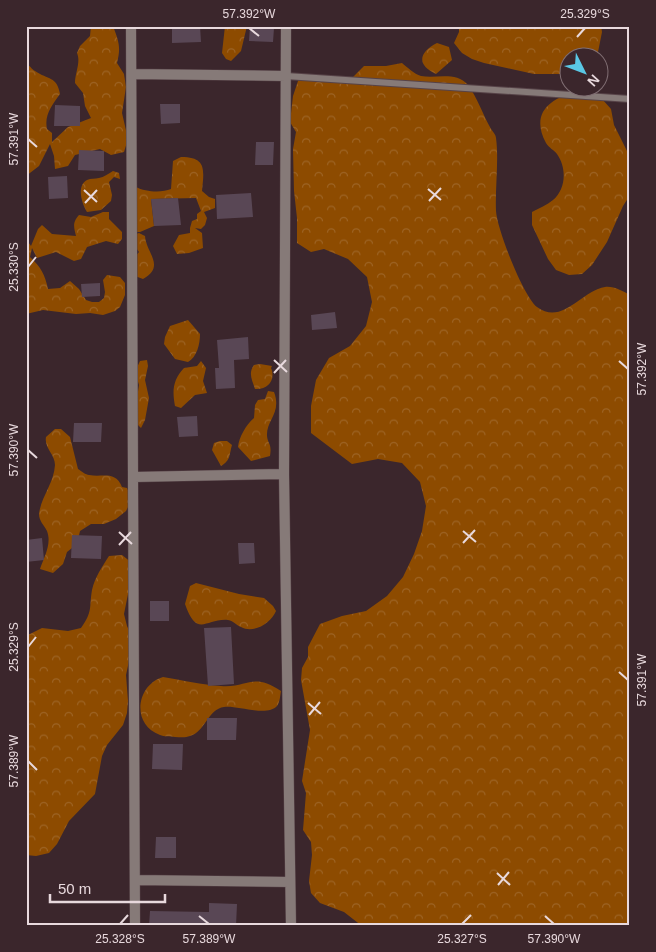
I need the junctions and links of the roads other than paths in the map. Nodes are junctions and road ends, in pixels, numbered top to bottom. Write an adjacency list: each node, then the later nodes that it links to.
1 (132, 26): 3 (street)
2 (286, 26): 4 (street)
3 (132, 74): 4 (street); 7 (street)
4 (286, 76): 5 (lane); 6 (street)
5 (630, 99)
6 (284, 474): 7 (street); 9 (street)
7 (134, 476): 8 (street)
8 (135, 880): 9 (street); 10 (street)
9 (290, 882): 11 (street)
10 (135, 926)
11 (291, 926)

